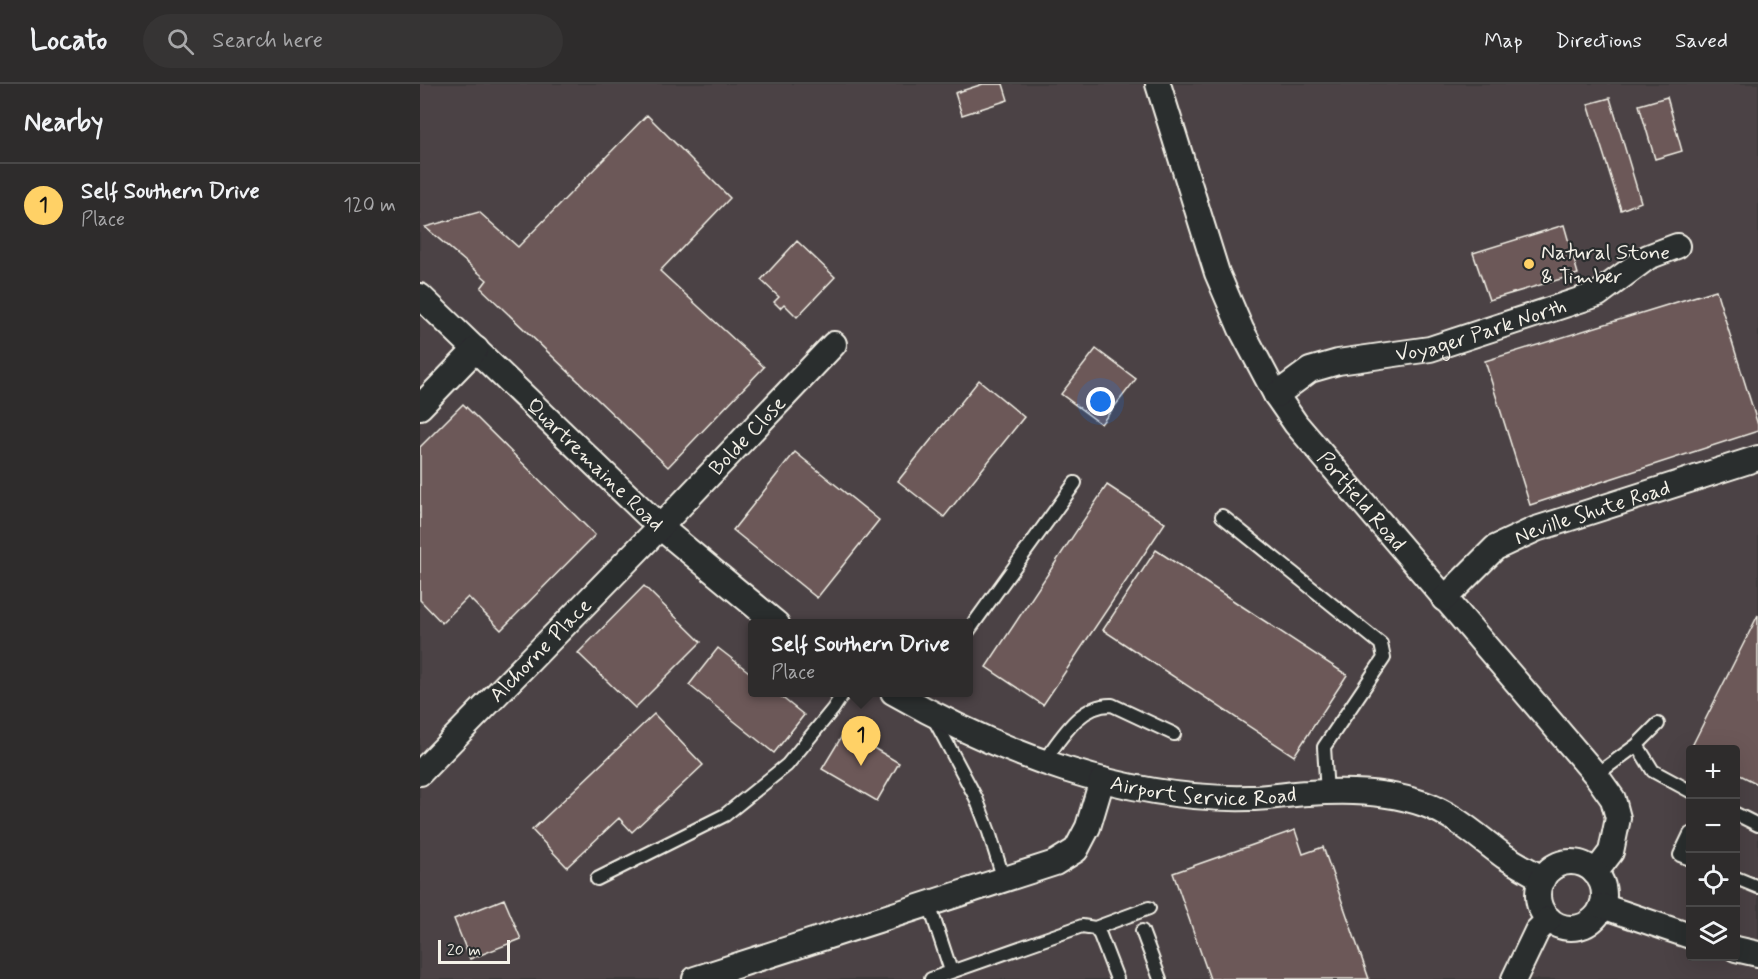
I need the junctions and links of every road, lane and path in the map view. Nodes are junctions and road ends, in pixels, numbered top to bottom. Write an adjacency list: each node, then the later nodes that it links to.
1 (1158, 84): 6 (street, Portfield Road)
2 (1677, 246): 6 (street, Voyager Park North)
3 (420, 296): 5 (street, Quartremaine Road)
4 (834, 344): 11 (street, Bolde Close)
5 (476, 349): 7 (street); 11 (street, Quartremaine Road)
6 (1276, 395): 12 (street, Portfield Road)
7 (420, 407)
8 (1758, 458): 12 (street, Neville Shute Road)
9 (1075, 483): 14 (lane)
10 (1222, 516): 26 (lane)
11 (660, 527): 13 (street, Quartremaine Road); 22 (street, Alchorne Place)
12 (1444, 599): 23 (street, Portfield Road)
13 (771, 619)
14 (973, 624)
15 (841, 697): 32 (lane)
16 (904, 697): 17 (street)
17 (924, 704): 21 (street); 35 (lane)
18 (1658, 724): 20 (lane)
19 (1174, 734): 21 (lane)
20 (1637, 745): 23 (lane); 25 (lane)
21 (1043, 762): 24 (street)
22 (420, 773)
23 (1596, 775): 31 (street, Portfield Road)
24 (1102, 780): 26 (street, Airport Service Road); 35 (street, Airport Service Road)
25 (1686, 789)
26 (1326, 793): 33 (street, Airport Service Road)
27 (1740, 816): 28 (lane)
28 (1758, 825)
29 (1686, 842): 30 (lane)
30 (1686, 857)
31 (1595, 873): 33 (street); 38 (street)
32 (597, 879)
33 (1543, 879): 40 (street)
34 (1740, 879): 36 (lane)
35 (1004, 880): 37 (street, Airport Service Road)
36 (1758, 886)
37 (929, 904): 46 (lane); 47 (street, Airport Service Road)
38 (1602, 906): 40 (street); 43 (street)
39 (1149, 908): 41 (lane)
40 (1549, 919): 51 (street)
41 (1095, 928): 46 (lane); 49 (lane)
42 (1142, 931): 50 (lane)
43 (1686, 935)
44 (1740, 950): 45 (street)
45 (1758, 954)
46 (951, 971): 48 (lane)
47 (695, 979)
48 (931, 979)
49 (1117, 979)
50 (1160, 979)
51 (1514, 979)

